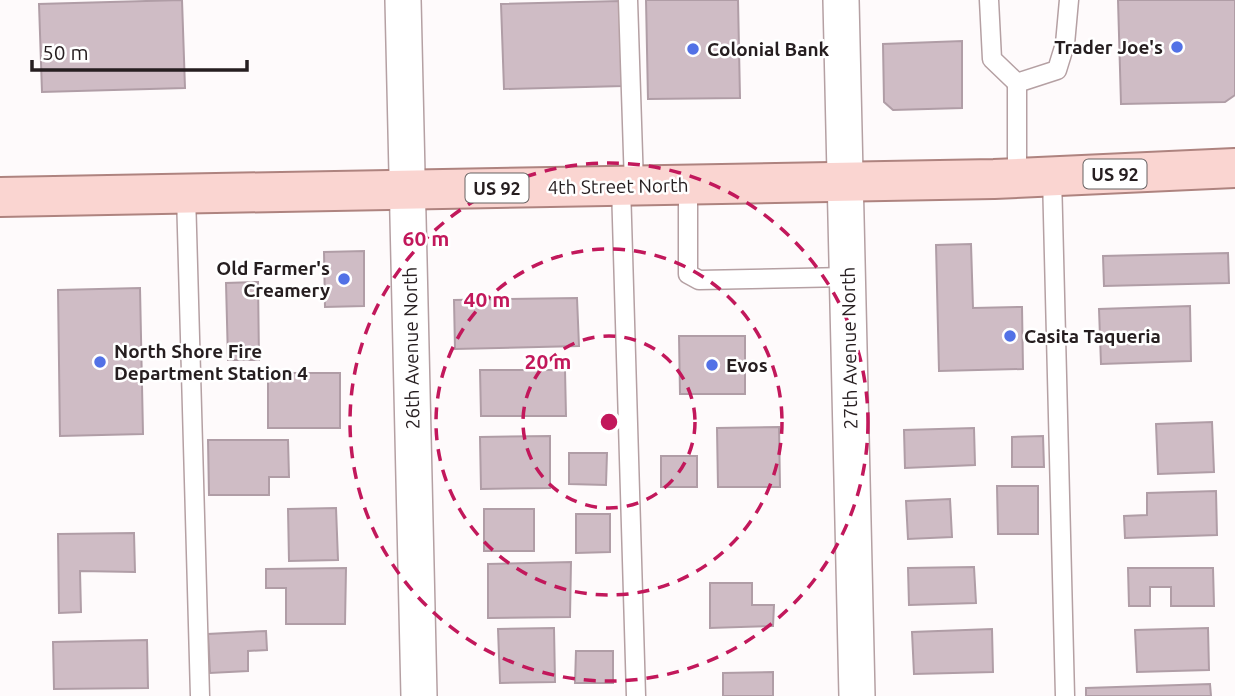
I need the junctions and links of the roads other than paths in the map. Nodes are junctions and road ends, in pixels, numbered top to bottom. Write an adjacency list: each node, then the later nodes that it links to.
1 (403, 0): 12 (street, 26th Avenue North)
2 (628, 0): 11 (lane)
3 (841, 0): 9 (street, 27th Avenue North)
4 (989, 0): 6 (lane)
5 (1069, 0): 6 (lane)
6 (1017, 83): 8 (lane)
7 (1235, 169): 8 (main road, 4th Street North / US 92)
8 (1035, 177): 9 (main road, 4th Street North / US 92); 20 (lane)
9 (845, 182): 10 (main road, 4th Street North / US 92); 15 (street, 27th Avenue North)
10 (688, 184): 11 (main road, 4th Street North / US 92); 15 (lane)
11 (627, 186): 12 (main road, 4th Street North / US 92); 18 (lane)
12 (407, 190): 13 (main road, 4th Street North / US 92); 17 (street, 26th Avenue North)
13 (186, 194): 14 (main road, 4th Street North / US 92); 16 (lane)
14 (0, 197)
15 (847, 277): 19 (street, 27th Avenue North)
16 (200, 696)
17 (419, 696)
18 (636, 696)
19 (857, 696)
20 (1065, 696)

